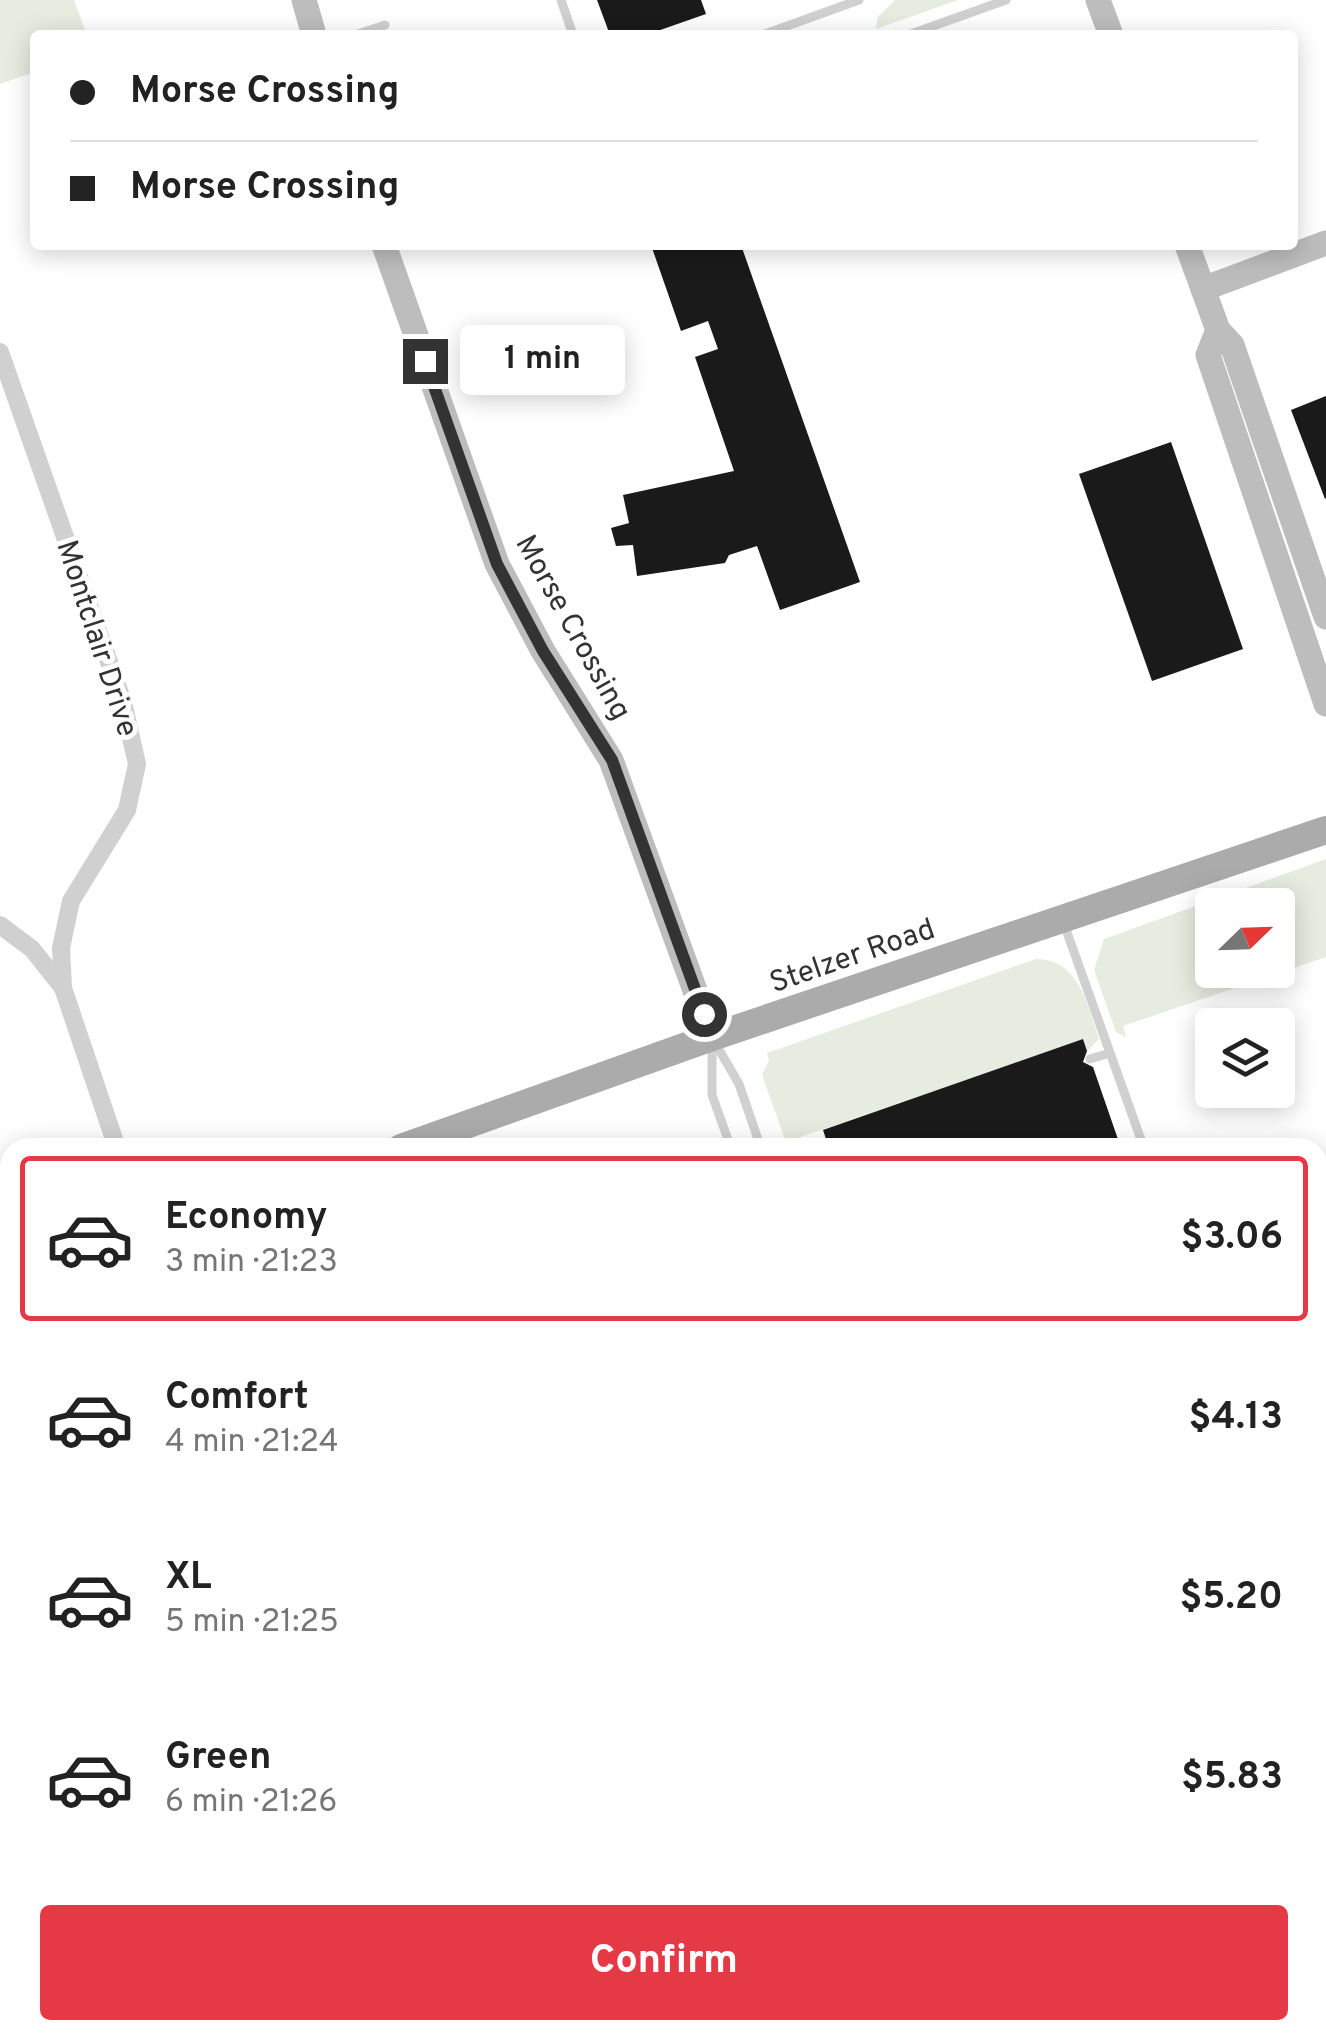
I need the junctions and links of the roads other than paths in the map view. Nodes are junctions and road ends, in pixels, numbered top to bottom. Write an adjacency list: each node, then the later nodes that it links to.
1 (304, 0): 7 (street)
2 (561, 0): 9 (lane)
3 (859, 0): 10 (lane)
4 (1006, 0): 11 (lane)
5 (1098, 0): 12 (street)
6 (385, 25): 8 (lane)
7 (313, 30)
8 (370, 30)
9 (572, 30)
10 (776, 30)
11 (922, 30)
12 (1109, 30)
13 (1326, 243): 16 (street)
14 (386, 250): 25 (street, Morse Crossing)
15 (1189, 250): 16 (street)
16 (1203, 289): 17 (street)
17 (1218, 330): 19 (street); 20 (street)
18 (0, 352): 24 (street, Montclair Drive)
19 (1326, 617)
20 (1326, 704)
21 (1326, 830): 22 (main road, Stelzer Road)
22 (1062, 918): 25 (main road, Stelzer Road); 26 (lane)
23 (0, 925): 24 (street)
24 (63, 988): 28 (street, Montclair Drive)
25 (712, 1037): 29 (main road, Stelzer Road); 30 (lane, Morse Crossing); 31 (lane, Morse Crossing)
26 (1110, 1053): 27 (lane); 32 (lane)
27 (1090, 1060)
28 (114, 1138)
29 (429, 1138)
30 (727, 1138)
31 (758, 1138)
32 (1140, 1138)

